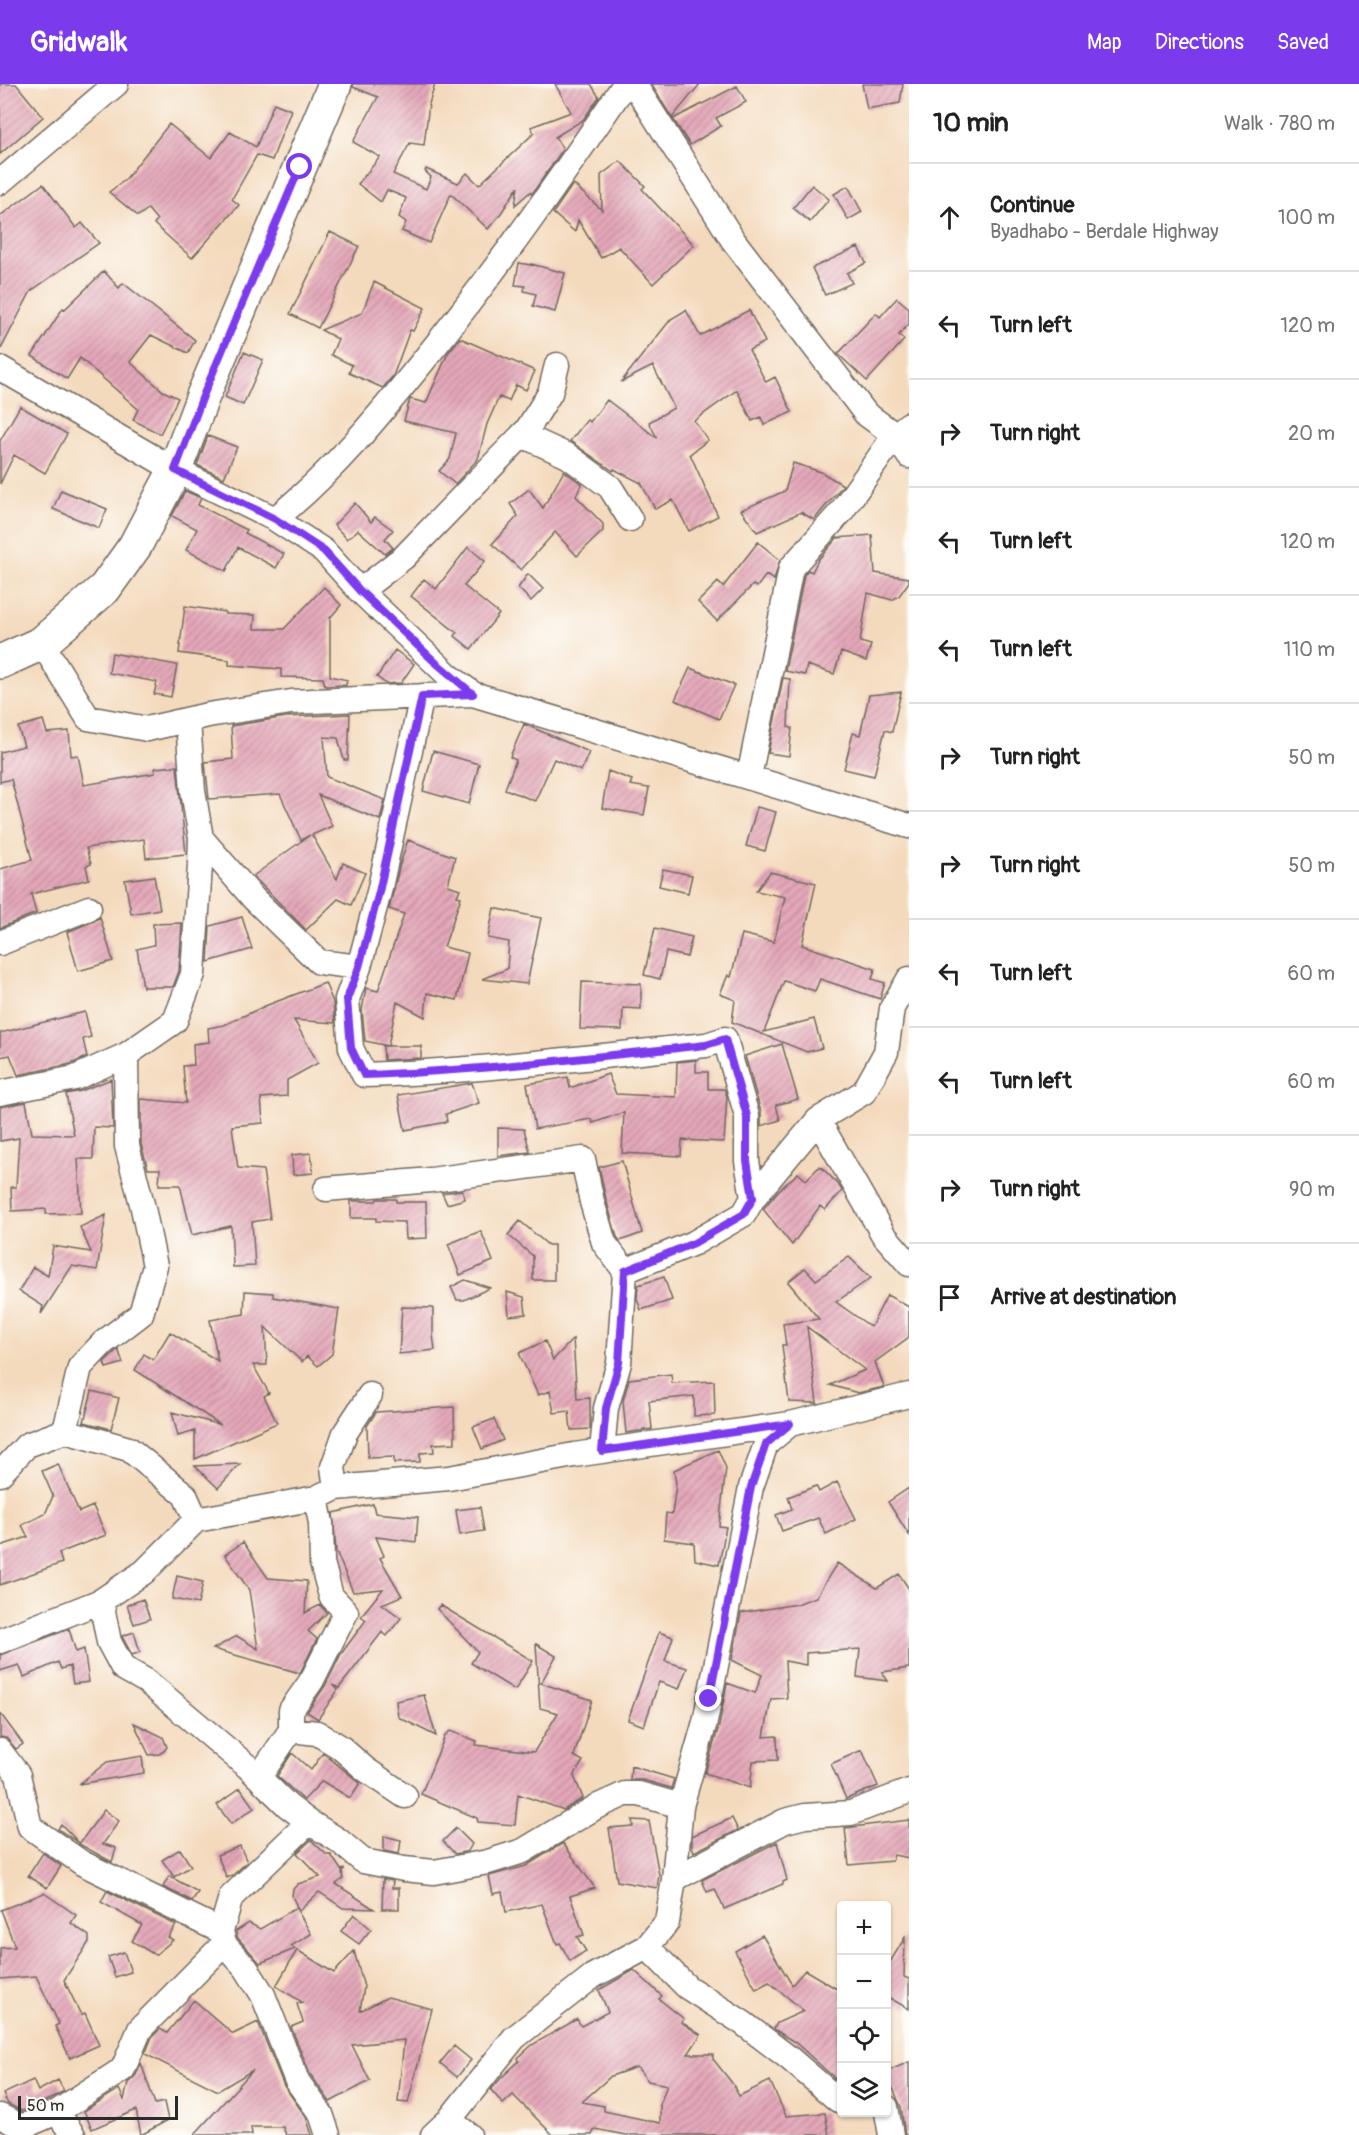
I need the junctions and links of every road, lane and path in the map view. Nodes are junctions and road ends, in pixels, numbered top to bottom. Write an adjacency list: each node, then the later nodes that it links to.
1 (116, 84): 4 (street)
2 (334, 84): 10 (main road)
3 (636, 86): 7 (street); 11 (street)
4 (0, 182)
5 (557, 365): 8 (street)
6 (0, 368): 10 (street)
7 (902, 430): 9 (street); 19 (street)
8 (522, 435): 12 (street); 13 (street)
9 (909, 456)
10 (175, 470): 11 (street); 14 (main road)
11 (275, 519): 13 (street)
12 (630, 519)
13 (360, 591): 16 (street)
14 (42, 643): 15 (main road); 18 (street)
15 (0, 662)
16 (473, 694): 17 (street); 19 (street)
17 (422, 696): 18 (street); 24 (street)
18 (188, 721): 21 (street)
19 (749, 777): 20 (street)
20 (909, 826)
21 (201, 838): 24 (street); 26 (street)
22 (89, 908): 23 (street)
23 (0, 943)
24 (359, 967): 30 (street)
25 (909, 979): 28 (street)
26 (126, 1055): 27 (street); 36 (street)
27 (0, 1093)
28 (818, 1120): 30 (street); 31 (street)
29 (326, 1189): 32 (street)
30 (753, 1198): 32 (street)
31 (909, 1264)
32 (625, 1271): 37 (street)
33 (370, 1395): 39 (street)
34 (909, 1395): 35 (street)
35 (790, 1424): 37 (street); 48 (street)
36 (65, 1431): 38 (street); 40 (street)
37 (602, 1451): 39 (street)
38 (0, 1474)
39 (326, 1493): 40 (street); 43 (street)
40 (196, 1520): 41 (street)
41 (101, 1601): 42 (street); 45 (street)
42 (0, 1641)
43 (291, 1730): 45 (street); 47 (street)
44 (0, 1750): 51 (street)
45 (259, 1777): 49 (street)
46 (909, 1791): 50 (street)
47 (405, 1796)
48 (681, 1806): 49 (street); 50 (street)
49 (309, 1822): 51 (street)
50 (674, 1879): 52 (street)
51 (223, 1938): 54 (street); 60 (street)
52 (647, 1947): 53 (street); 57 (street)
53 (837, 2099)
54 (57, 2112): 58 (street); 59 (street)
55 (0, 2116): 58 (street)
56 (888, 2117): 62 (street)
57 (441, 2127): 61 (street)
58 (22, 2131)
59 (73, 2135)
60 (328, 2135)
61 (469, 2135)
62 (891, 2135)

